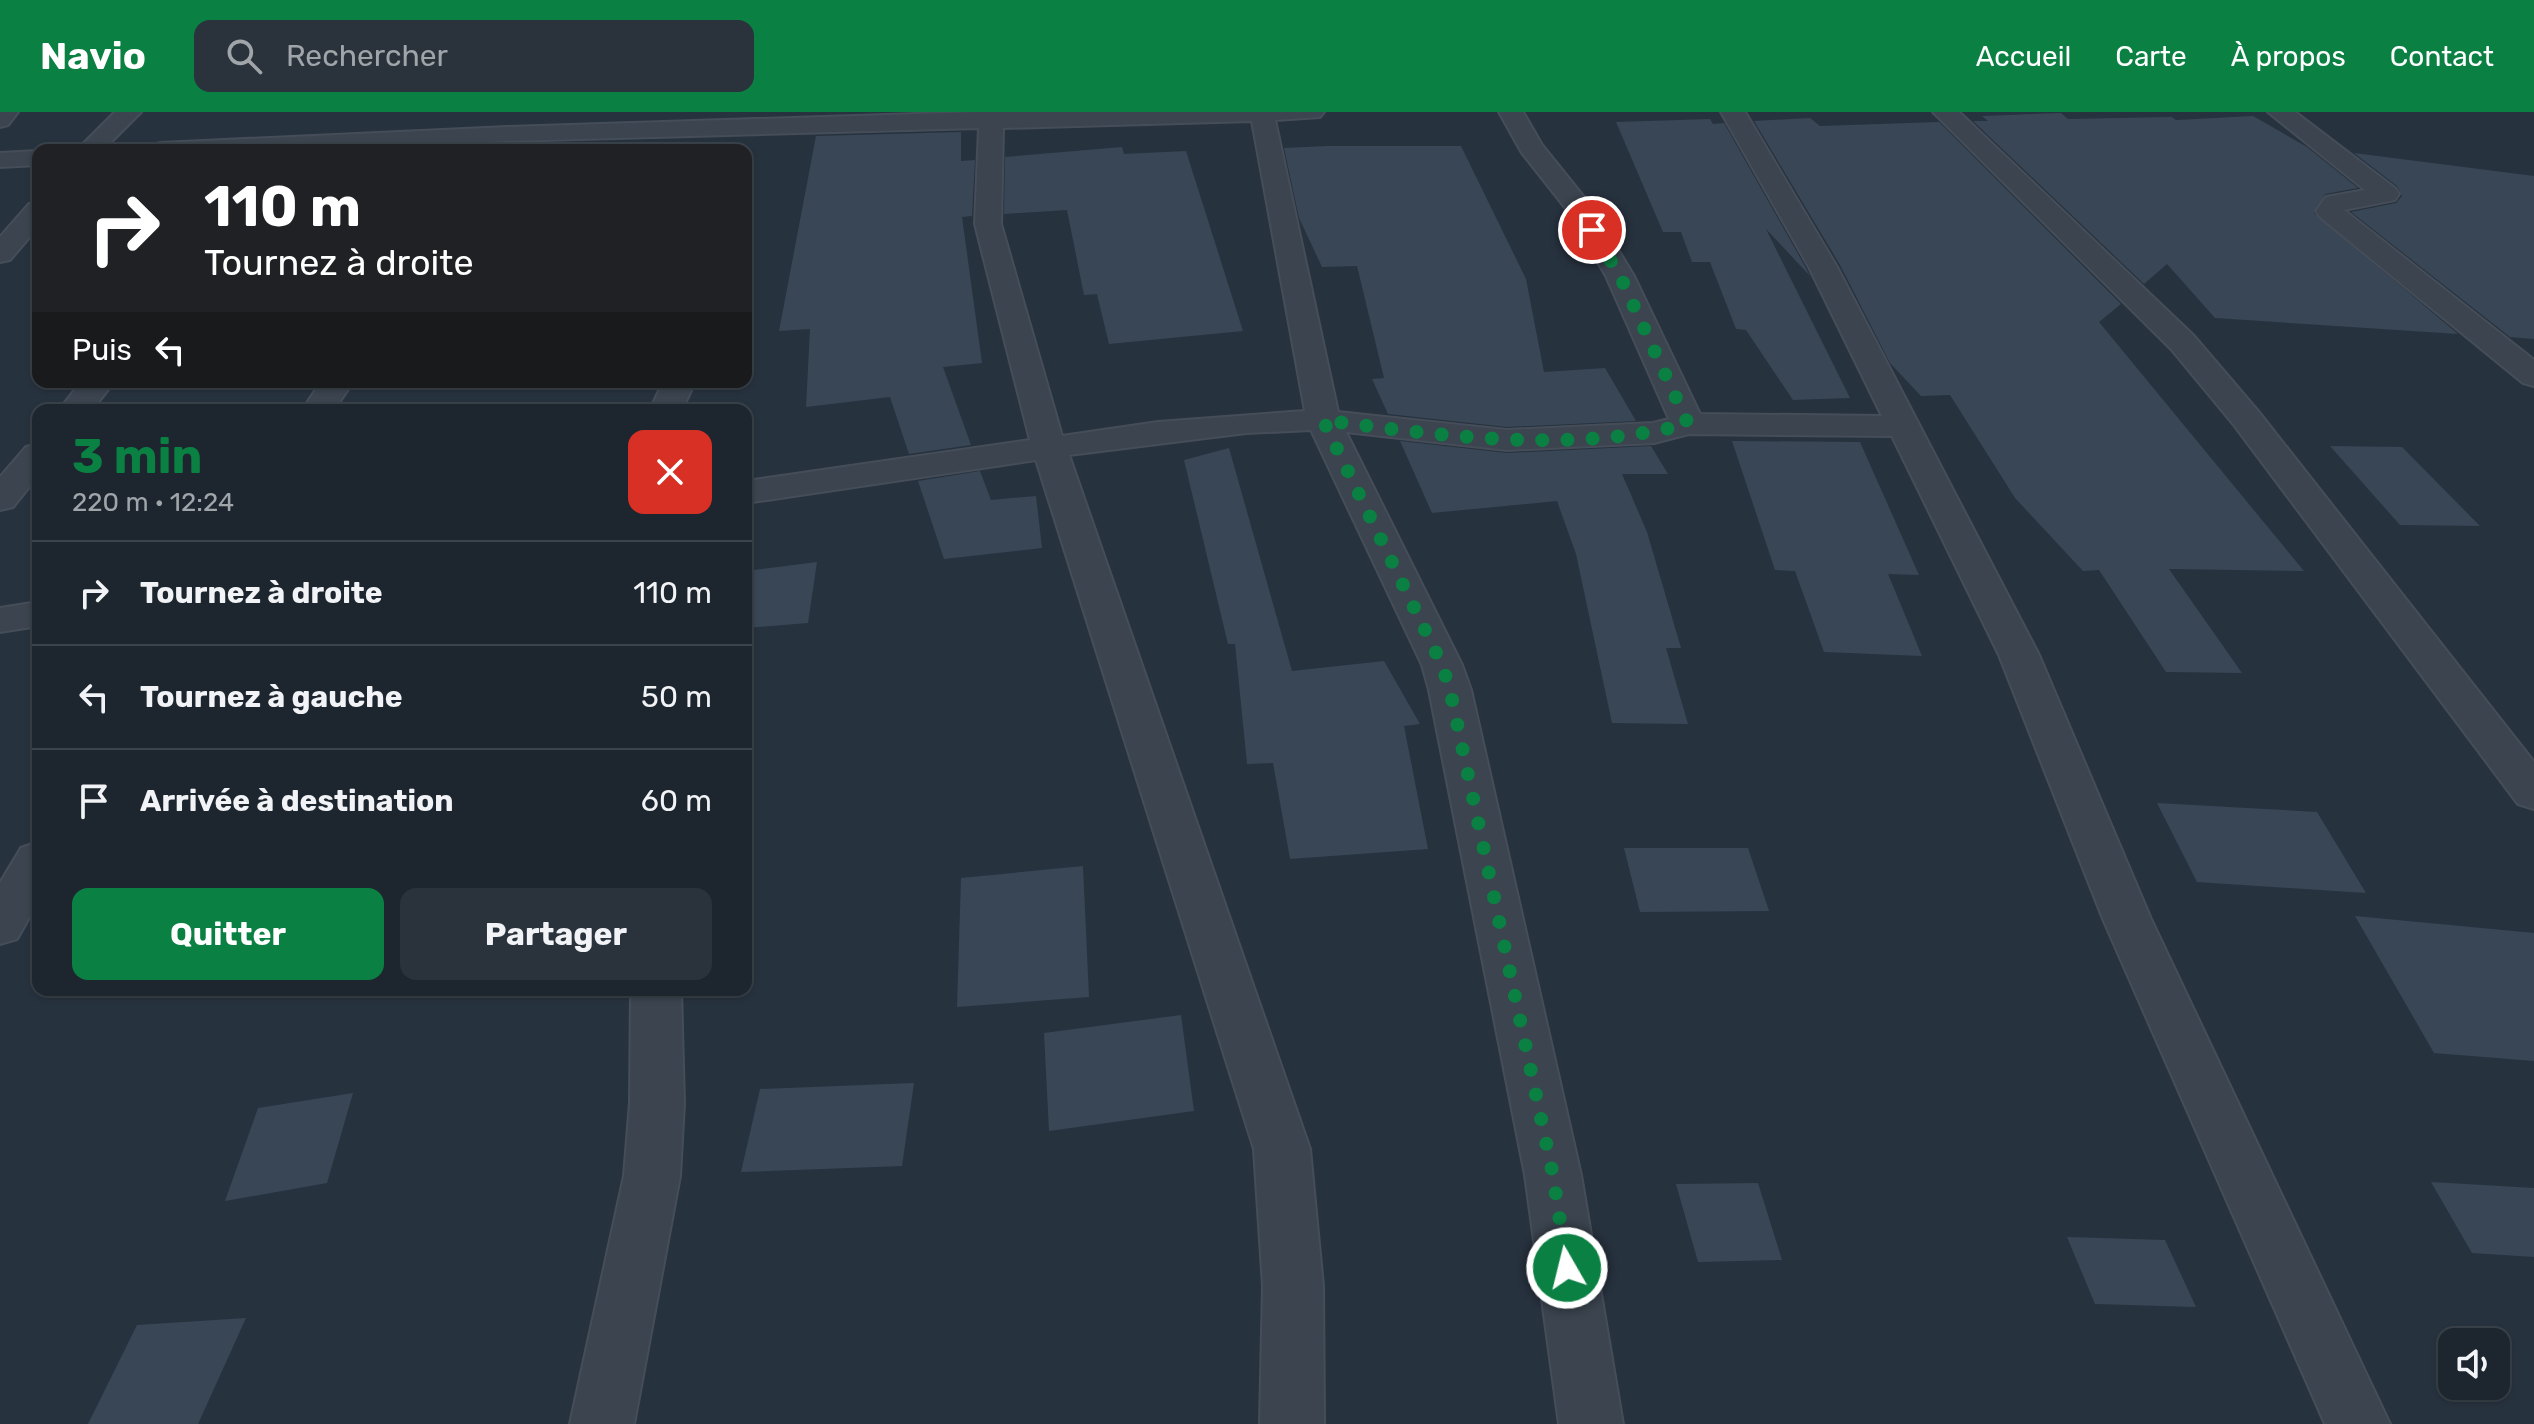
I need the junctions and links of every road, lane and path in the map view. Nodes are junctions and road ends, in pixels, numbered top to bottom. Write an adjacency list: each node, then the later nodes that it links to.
1 (6, 112): 11 (street)
2 (129, 112): 15 (street)
3 (521, 112): 14 (street)
4 (1262, 112): 5 (street); 10 (street); 25 (street)
5 (1312, 112)
6 (1511, 112): 26 (street)
7 (1733, 112): 27 (street)
8 (1945, 112): 34 (street)
9 (2280, 112): 22 (street)
10 (991, 116): 13 (street); 28 (street)
11 (0, 120)
12 (318, 122): 16 (street)
13 (732, 130): 14 (street)
14 (502, 142): 17 (street)
15 (95, 144)
16 (300, 144)
17 (400, 144)
18 (32, 158): 19 (street)
19 (0, 160)
20 (32, 217): 21 (street)
21 (0, 254)
22 (2534, 376)
23 (93, 388): 24 (street)
24 (80, 404)
25 (1323, 420): 26 (street); 28 (street); 40 (street)
26 (1688, 424): 27 (street)
27 (1903, 426): 41 (street)
28 (1049, 448): 30 (street); 39 (street)
29 (32, 461): 31 (street)
30 (752, 491)
31 (0, 499)
32 (32, 615): 33 (street)
33 (0, 620)
34 (2534, 793)
35 (32, 870): 36 (street)
36 (0, 925)
37 (656, 996): 38 (street)
38 (602, 1424)
39 (1292, 1424)
40 (1591, 1424)
41 (2358, 1424)

